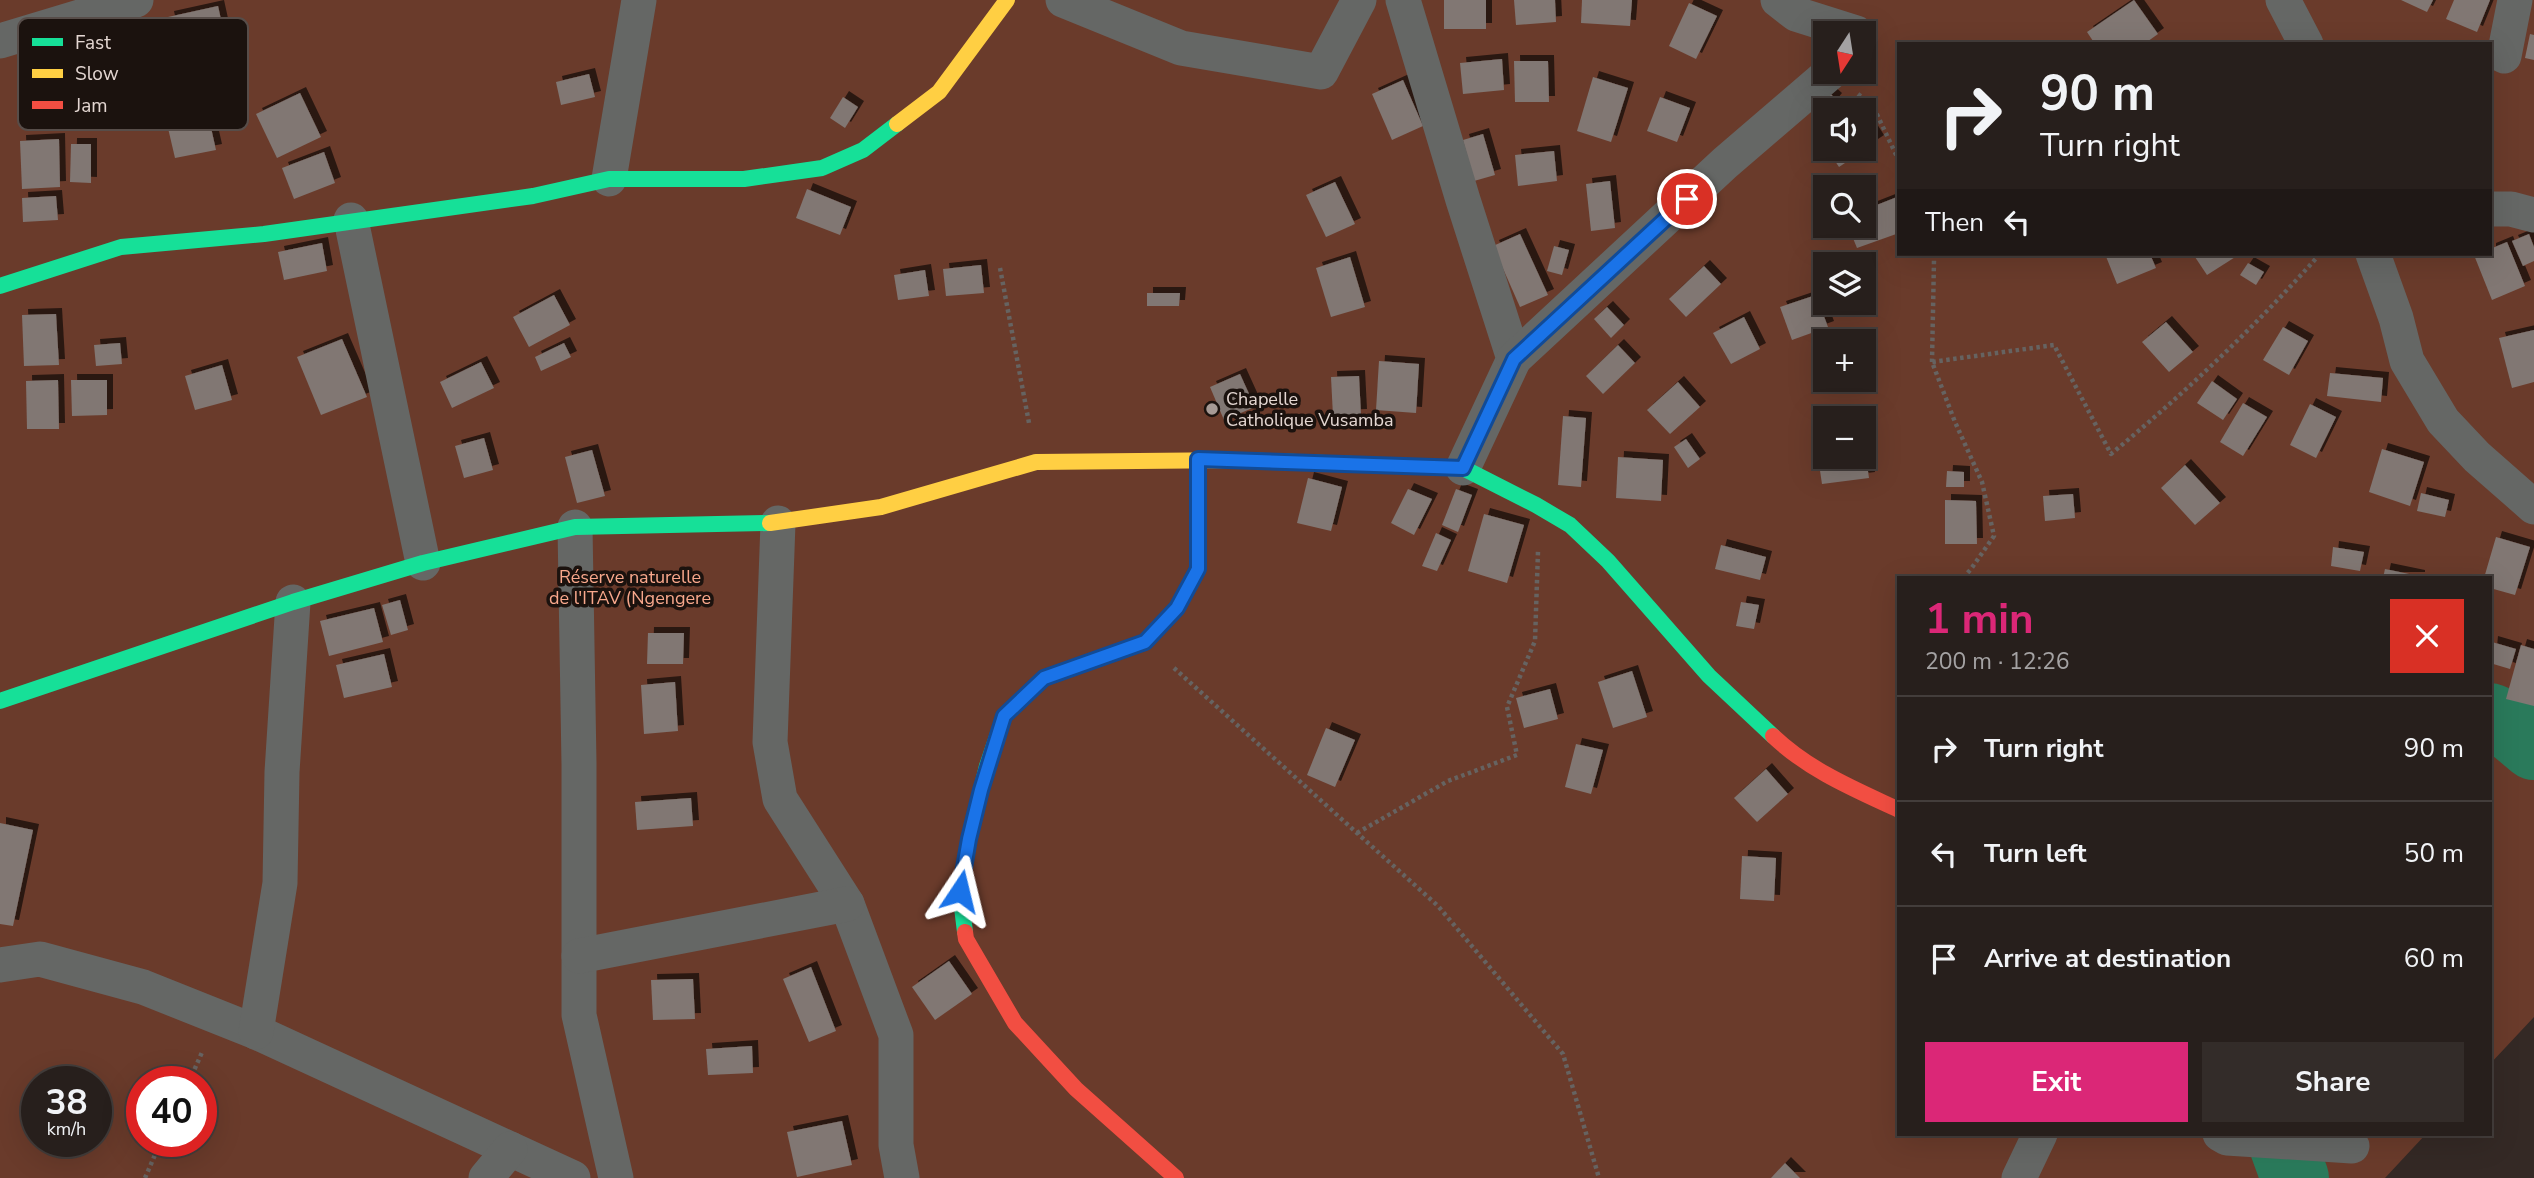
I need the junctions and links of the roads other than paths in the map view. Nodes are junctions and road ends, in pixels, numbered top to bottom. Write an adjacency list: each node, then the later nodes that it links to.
1 (136, 0): 10 (street)
2 (639, 0): 17 (street)
3 (1007, 0): 17 (street)
4 (1063, 0): 5 (street)
5 (1359, 0)
6 (1404, 0): 23 (street)
7 (1778, 0): 11 (street)
8 (2283, 0): 14 (street)
9 (2515, 0): 15 (street)
10 (76, 18)
11 (1818, 21)
12 (18, 36): 13 (street)
13 (0, 41)
14 (2305, 42)
15 (2504, 56)
16 (1816, 84): 23 (street)
17 (609, 178): 20 (street)
18 (2492, 209): 19 (street)
19 (2534, 215)
20 (351, 220): 22 (street); 29 (street)
21 (2374, 256): 26 (street)
22 (0, 286)
23 (1514, 359): 25 (street)
24 (1198, 459): 25 (street); 27 (street); 45 (street)
25 (1463, 468): 32 (street)
26 (2534, 507)
27 (778, 523): 28 (street); 33 (street)
28 (575, 527): 29 (street); 34 (street)
29 (424, 563): 30 (street)
30 (293, 602): 31 (street); 36 (street)
31 (0, 701)
32 (1897, 809)
33 (847, 904): 34 (street); 44 (street)
34 (579, 956): 43 (street)
35 (0, 965): 36 (street)
36 (256, 1032): 40 (street)
37 (2039, 1136): 46 (street)
38 (2224, 1136): 39 (street)
39 (2353, 1146)
40 (510, 1149): 41 (street); 42 (street)
41 (486, 1178)
42 (573, 1178)
43 (616, 1178)
44 (902, 1178)
45 (1176, 1178)
46 (2019, 1178)

